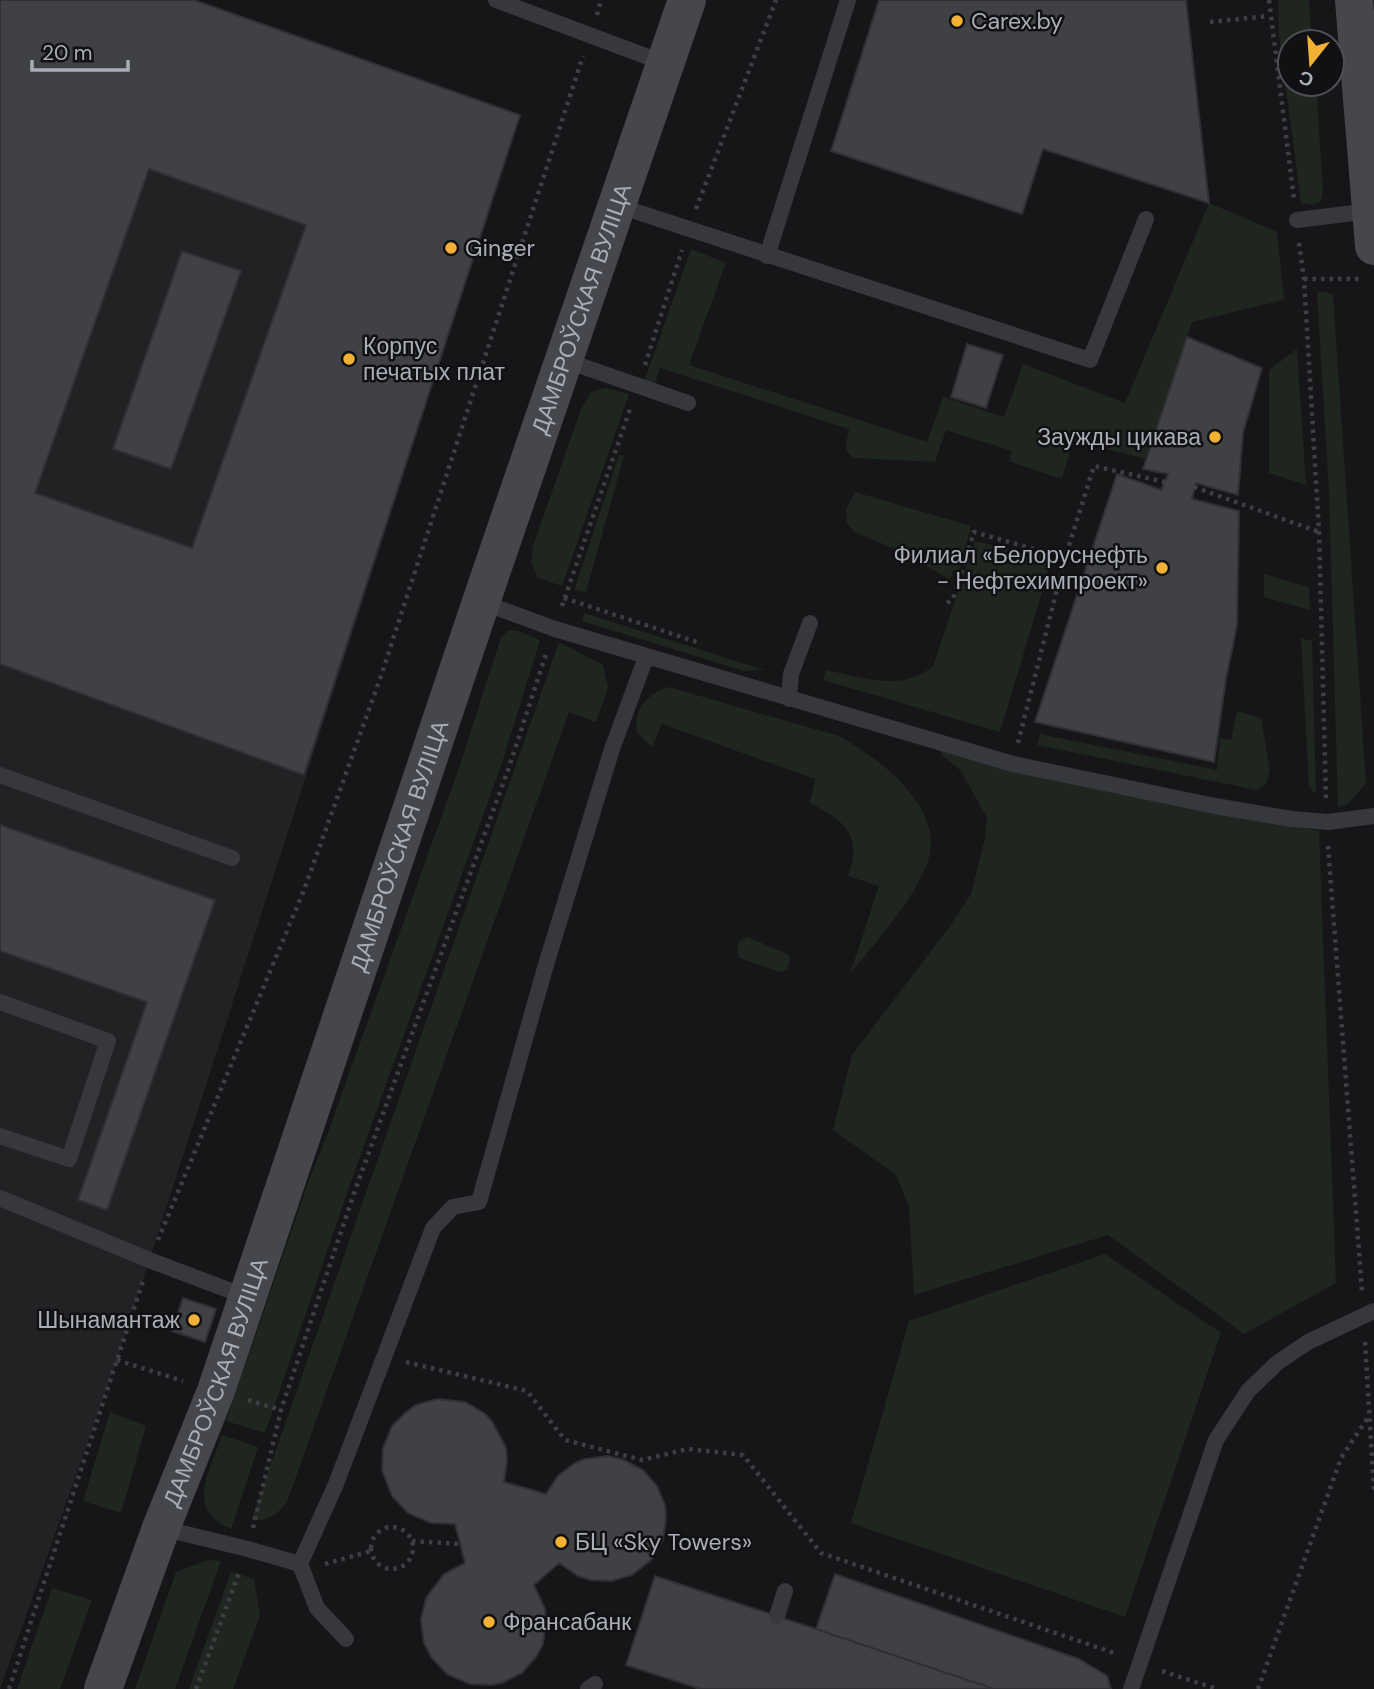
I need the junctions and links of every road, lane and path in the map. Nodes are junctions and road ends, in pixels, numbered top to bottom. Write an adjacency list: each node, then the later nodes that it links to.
1 (496, 0): 10 (lane)
2 (601, 0): 10 (path)
3 (687, 0): 11 (street, ДАМБРОЎСКАЯ ВУЛІЦА)
4 (776, 0): 15 (path)
5 (848, 0): 17 (lane)
6 (1269, 0): 8 (path)
7 (1354, 0): 16 (street)
8 (1269, 16): 9 (path); 14 (path)
9 (1210, 22)
10 (590, 35): 11 (lane); 41 (path)
11 (664, 63): 12 (street, ДАМБРОЎСКАЯ ВУЛІЦА)
12 (616, 205): 15 (lane); 19 (street, ДАМБРОЎСКАЯ ВУЛІЦА)
13 (1146, 219): 17 (lane)
14 (1297, 220): 16 (lane); 18 (path)
15 (689, 229): 17 (lane); 20 (path)
16 (1369, 245): 18 (path)
17 (768, 256)
18 (1304, 279): 24 (path)
19 (564, 360): 20 (lane); 26 (street, ДАМБРОЎСКАЯ ВУЛІЦА)
20 (638, 387): 21 (lane); 29 (path)
21 (688, 403)
22 (1165, 482): 25 (path)
23 (1194, 488): 24 (path)
24 (1319, 532): 34 (path)
25 (1065, 558): 27 (path); 32 (path)
26 (481, 602): 29 (lane); 42 (street, ДАМБРОЎСКАЯ ВУЛІЦА)
27 (947, 603)
28 (810, 623): 31 (lane)
29 (555, 629): 30 (lane); 50 (path)
30 (646, 657): 31 (lane); 44 (lane)
31 (789, 699): 32 (lane)
32 (1013, 764): 35 (lane)
33 (0, 775): 37 (lane)
34 (1326, 801)
35 (1374, 817)
36 (1328, 846): 43 (path)
37 (232, 858)
38 (0, 1002): 39 (lane)
39 (0, 1136)
40 (0, 1198): 41 (lane)
41 (149, 1260): 42 (lane); 56 (path)
42 (247, 1297): 47 (street, ДАМБРОЎСКАЯ ВУЛІЦА)
43 (1369, 1313): 45 (path); 55 (lane)
44 (384, 1357): 51 (lane); 55 (path)
45 (1370, 1415): 46 (path); 61 (path)
46 (1374, 1491)
47 (161, 1528): 50 (lane); 57 (street, ДАМБРОЎСКАЯ ВУЛІЦА)
48 (411, 1541): 48 (path); 49 (path)
49 (460, 1544)
50 (248, 1549): 51 (lane); 58 (path)
51 (300, 1564): 54 (lane)
52 (785, 1591): 53 (lane)
53 (777, 1616)
54 (346, 1639)
55 (1140, 1662): 59 (lane); 60 (path)
56 (9, 1689)
57 (103, 1689)
58 (196, 1689)
59 (1131, 1689)
60 (1217, 1689)
61 (1258, 1689)

